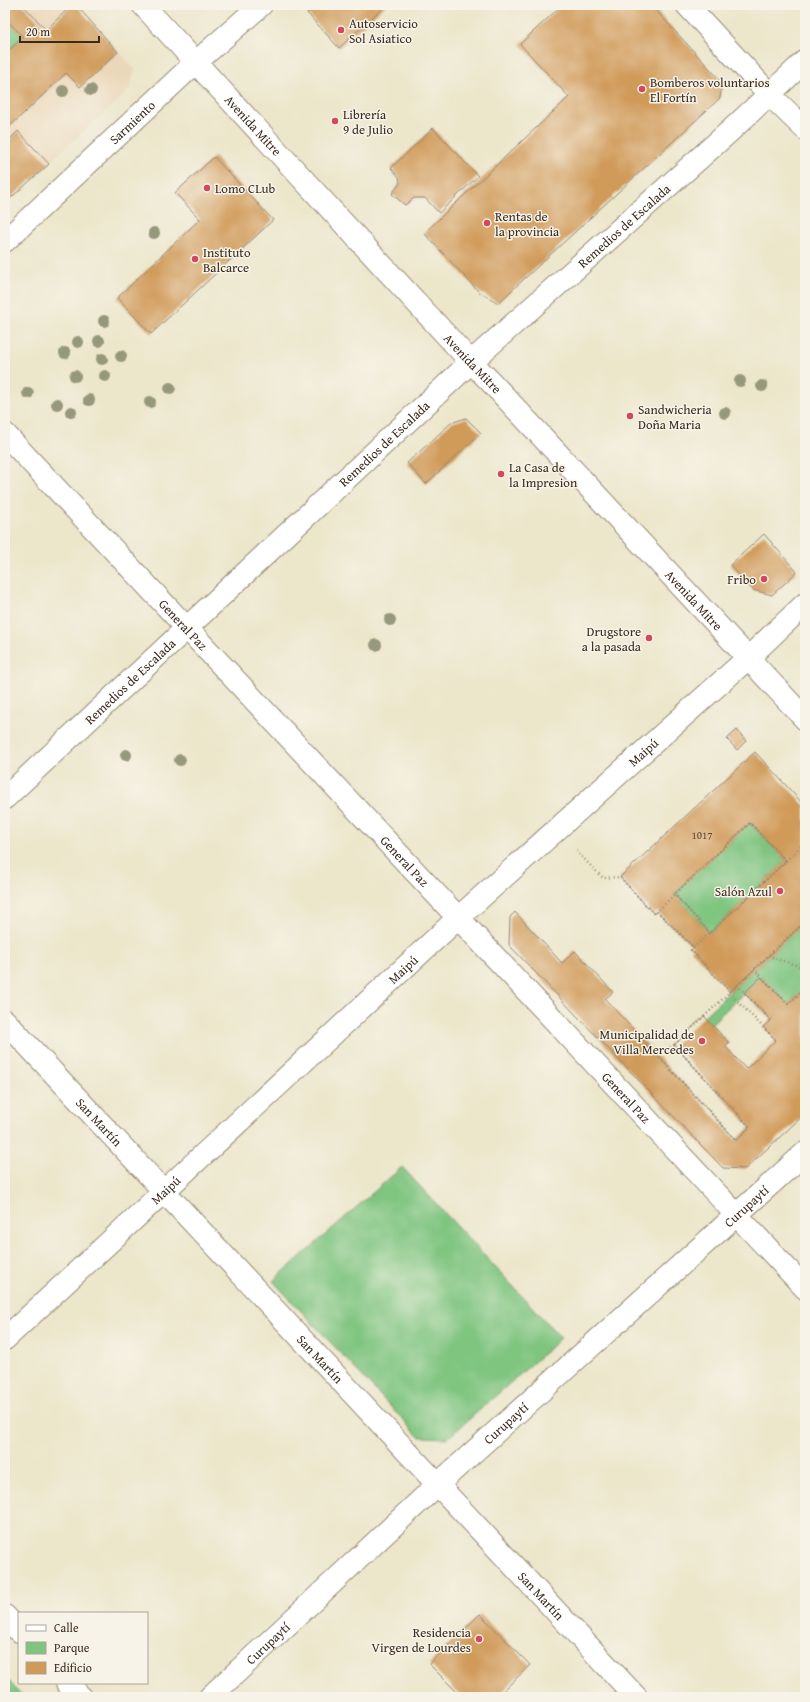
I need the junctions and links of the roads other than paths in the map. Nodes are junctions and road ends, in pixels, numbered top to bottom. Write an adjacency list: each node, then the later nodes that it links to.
1 (143, 5): 5 (street, Avenida Mitre)
2 (261, 5): 5 (street, Sarmiento)
3 (687, 5): 6 (street)
4 (805, 61): 6 (street, Remedios de Escalada)
5 (195, 63): 8 (street, Sarmiento); 9 (street, Avenida Mitre)
6 (769, 94): 7 (street); 9 (street, Remedios de Escalada)
7 (805, 129)
8 (5, 241)
9 (471, 362): 12 (street, Remedios de Escalada); 13 (street, Avenida Mitre)
10 (5, 434): 12 (street, General Paz)
11 (805, 604): 13 (street, Maipú)
12 (187, 628): 15 (street, Remedios de Escalada); 16 (street, General Paz)
13 (748, 658): 14 (street, Avenida Mitre); 16 (street, Maipú)
14 (805, 719)
15 (5, 798)
16 (458, 918): 19 (street, Maipú); 20 (street, General Paz)
17 (5, 1021): 19 (street, San Martín)
18 (805, 1153): 20 (street, Curupaytí)
19 (163, 1191): 22 (street, Maipú); 23 (street, San Martín)
20 (737, 1215): 21 (street, General Paz); 23 (street, Curupaytí)
21 (805, 1288)
22 (5, 1339)
23 (437, 1485): 28 (street, Curupaytí); 29 (street, San Martín)
24 (5, 1616): 25 (street)
25 (18, 1630)
26 (69, 1684): 27 (street)
27 (80, 1697)
28 (210, 1697)
29 (636, 1697)

